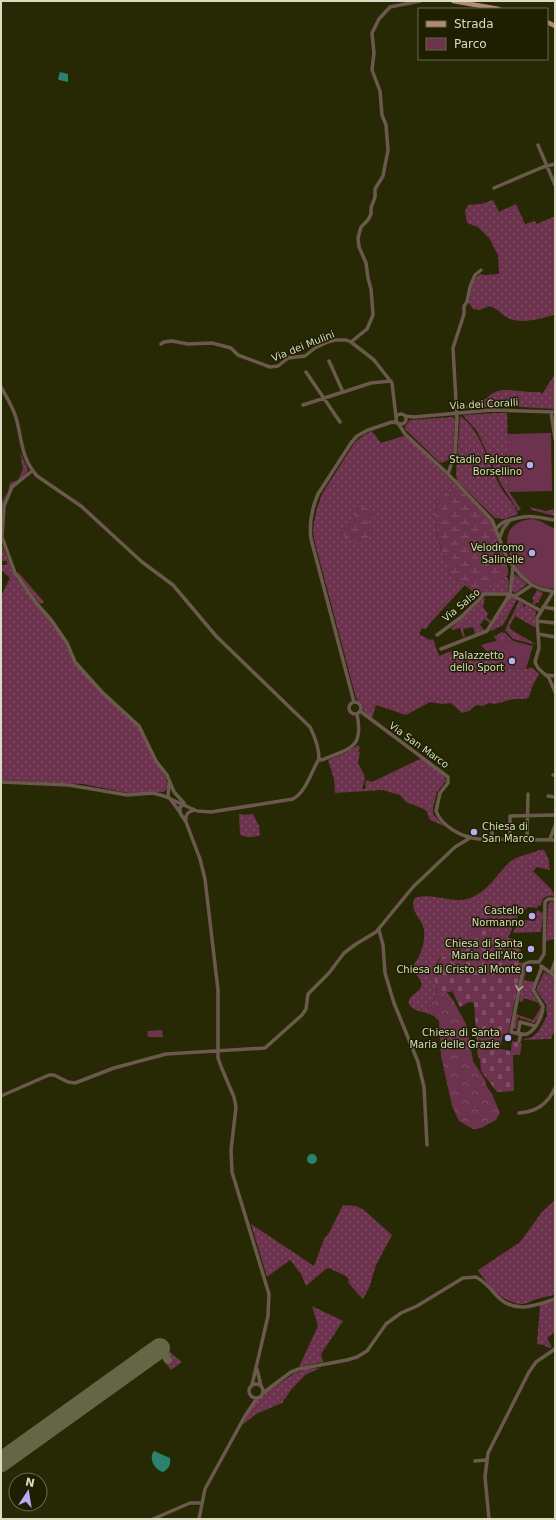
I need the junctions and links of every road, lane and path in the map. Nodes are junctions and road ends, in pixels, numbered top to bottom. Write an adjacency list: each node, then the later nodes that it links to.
1 (420, 1): 10 (street)
2 (453, 1): 3 (main road)
3 (493, 8)
4 (538, 145): 6 (street)
5 (555, 164): 6 (street)
6 (547, 166): 7 (street); 8 (street)
7 (555, 185)
8 (494, 188)
9 (481, 270): 21 (street)
10 (351, 342): 11 (street, Via dei Mulini); 14 (street)
11 (161, 344)
12 (329, 361): 16 (street)
13 (306, 372): 17 (street)
14 (391, 381): 16 (street); 19 (street)
15 (1, 387): 29 (street)
16 (343, 392): 17 (street)
17 (324, 398): 18 (street); 25 (street)
18 (303, 405)
19 (396, 407): 22 (street); 24 (street)
20 (553, 412): 21 (street, Via dei Coralli); 28 (street)
21 (456, 413): 23 (street, Via dei Coralli); 30 (street)
22 (403, 415): 23 (street); 24 (street); 26 (street)
23 (414, 417): 26 (street)
24 (397, 421): 26 (street); 27 (street); 52 (street)
25 (340, 422)
26 (405, 422): 27 (street)
27 (404, 432): 30 (street)
28 (555, 439)
29 (32, 471): 54 (street); 56 (street)
30 (448, 474): 31 (street)
31 (492, 520): 33 (street); 34 (street)
32 (555, 520): 33 (street)
33 (504, 523): 34 (street); 35 (street)
34 (496, 529): 35 (street)
35 (500, 538): 36 (street)
36 (513, 567): 37 (street); 39 (street)
37 (532, 585): 38 (street); 40 (street)
38 (554, 592): 41 (street)
39 (510, 594): 40 (street, Via Salso); 45 (street, Via Salso); 48 (street)
40 (515, 596): 41 (street, Via Salso)
41 (542, 609): 42 (street); 43 (street)
42 (555, 609)
43 (537, 620): 44 (street); 46 (street)
44 (555, 623)
45 (437, 634)
46 (538, 634): 47 (street); 49 (street)
47 (555, 637)
48 (441, 649)
49 (546, 675): 50 (street); 51 (street)
50 (555, 676)
51 (555, 692)
52 (354, 702): 53 (street); 53 (street)
53 (358, 712): 54 (street); 71 (street, Via San Marco)
54 (319, 760): 63 (street)
55 (1, 782): 57 (street)
56 (170, 788): 57 (street); 61 (street); 63 (street)
57 (160, 794): 61 (street)
58 (528, 794): 66 (street)
59 (548, 796): 60 (street)
60 (555, 797)
61 (170, 799): 62 (street); 64 (street)
62 (184, 805): 63 (street); 64 (street); 65 (street)
63 (193, 809): 65 (street)
64 (180, 813): 68 (street)
65 (186, 816): 68 (street)
66 (528, 816): 67 (street); 72 (street); 73 (street)
67 (555, 816)
68 (186, 822): 86 (street)
69 (492, 825): 75 (street)
70 (555, 826): 74 (street)
71 (470, 838): 75 (street, Via San Marco); 78 (street)
72 (510, 839): 73 (street, Via San Marco); 75 (street, Via San Marco)
73 (528, 839): 74 (street, Via San Marco)
74 (550, 839): 76 (street, Via San Marco)
75 (492, 840)
76 (555, 840)
77 (555, 899): 79 (street)
78 (379, 930): 86 (street); 90 (street)
79 (539, 962): 81 (street); 84 (street, one-way to 84)
80 (555, 962): 82 (street)
81 (542, 967): 82 (street); 83 (street)
82 (553, 975)
83 (535, 1026): 84 (street); 84 (street)
84 (519, 1034): 85 (street)
85 (519, 1041)
86 (218, 1051): 88 (street); 93 (street)
87 (555, 1088): 89 (street)
88 (1, 1096)
89 (519, 1113)
90 (427, 1145)
91 (555, 1299): 96 (street)
92 (555, 1349): 101 (street)
93 (256, 1366): 94 (street); 95 (street)
94 (252, 1385): 95 (street); 98 (street)
95 (261, 1386): 96 (street); 97 (street)
96 (270, 1387): 97 (street)
97 (263, 1393): 99 (street)
98 (250, 1395): 99 (street); 100 (street)
99 (257, 1398): 100 (street)
100 (245, 1416): 103 (street)
101 (486, 1460): 102 (street); 106 (street)
102 (475, 1461)
103 (201, 1503): 104 (street); 105 (street)
104 (153, 1519)
105 (199, 1519)
106 (489, 1519)

